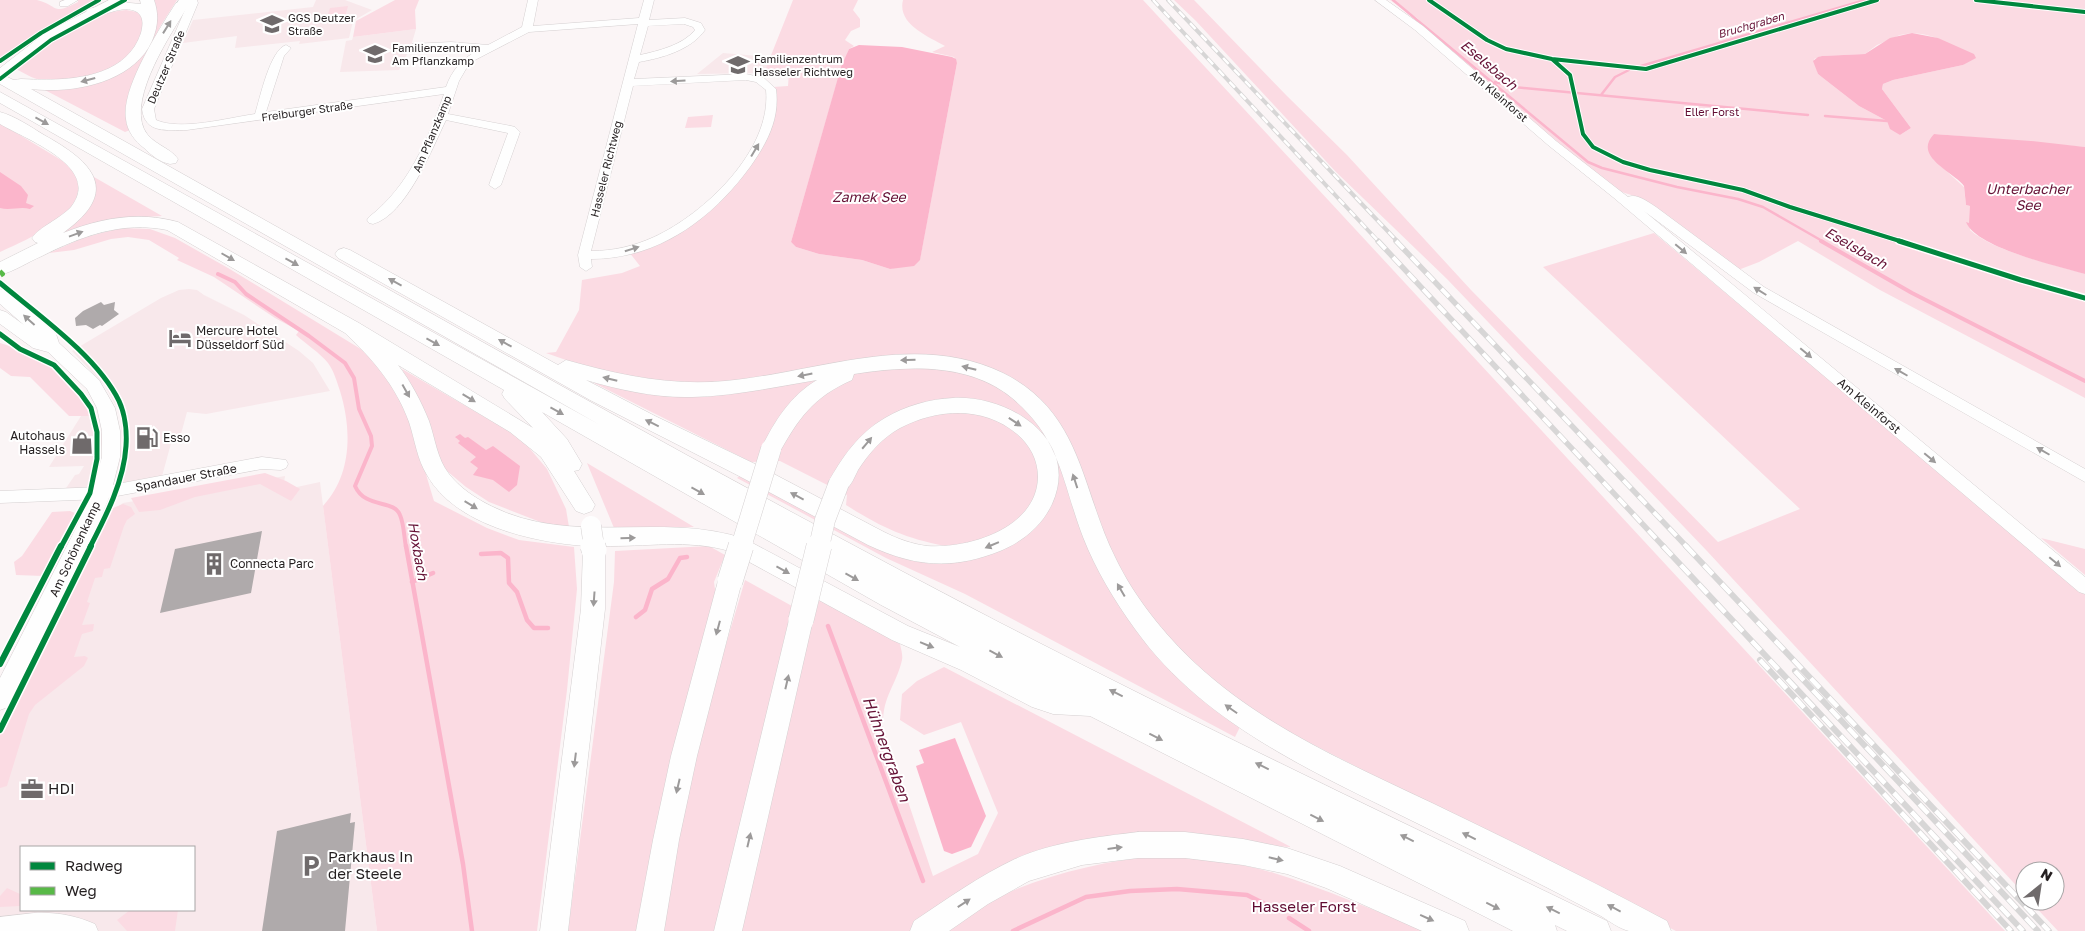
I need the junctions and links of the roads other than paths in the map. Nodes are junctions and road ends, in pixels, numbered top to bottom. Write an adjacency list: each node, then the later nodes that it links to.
1 (106, 0): 16 (main road)
2 (118, 0): 8 (main road)
3 (147, 0): 9 (highway)
4 (533, 0): 11 (street)
5 (649, 0): 10 (street, Hasseler Richtweg)
6 (1380, 0): 27 (street, Am Kleinforst)
7 (187, 2): 22 (street, Deutzer Straße); 24 (highway, one-way to 7)
8 (93, 12): 9 (highway); 16 (main road)
9 (150, 21): 16 (highway, one-way to 16)
10 (643, 22): 11 (street, Am Pflanzkamp); 15 (street, Hasseler Richtweg); 15 (street)
11 (527, 29): 14 (street, Am Pflanzkamp)
12 (416, 46): 14 (street)
13 (286, 48): 21 (street)
14 (487, 48): 18 (street, Am Pflanzkamp)
15 (634, 59): 17 (street, Hasseler Richtweg)
16 (4, 74): 23 (highway); 36 (highway, one-way to 36)
17 (627, 83): 17 (street, Hasseler Richtweg, one-way to 17)
18 (450, 90): 19 (street, Am Pflanzkamp); 21 (street, Freiburger Straße)
19 (442, 116): 25 (street); 26 (street, Am Pflanzkamp)
20 (0, 117): 28 (highway)
21 (259, 118): 22 (street, Freiburger Straße)
22 (163, 126)
23 (113, 142): 24 (highway); 53 (highway, one-way to 23)
24 (152, 149): 34 (highway, one-way to 24)
25 (495, 185)
26 (373, 220)
27 (1660, 223): 38 (street, Am Kleinforst, one-way to 27); 42 (street, Am Kleinforst, one-way to 42)
28 (0, 258)
29 (0, 269): 32 (highway, one-way to 32)
30 (0, 295): 33 (main road, Am Schönenkamp, one-way to 30)
31 (0, 316): 33 (main road, Am Schönenkamp)
32 (352, 328): 41 (highway, one-way to 41); 44 (highway, one-way to 44)
33 (54, 348): 39 (main road, Am Schönenkamp)
34 (526, 354): 35 (highway, one-way to 34); 49 (highway, one-way to 34, bridge)
35 (871, 366): 48 (highway, one-way to 48, bridge); 54 (highway, one-way to 35)
36 (499, 379): 41 (highway); 44 (highway, one-way to 44)
37 (281, 464): 39 (street, Spandauer Straße)
38 (2085, 476)
39 (101, 493): 40 (street, Spandauer Straße); 43 (main road, Am Schönenkamp)
40 (0, 497)
41 (584, 505): 47 (highway, one-way to 47)
42 (2085, 587)
43 (0, 700)
44 (1097, 707): 52 (highway, one-way to 52)
45 (0, 927): 46 (street)
46 (88, 931)
47 (554, 931)
48 (650, 931)
49 (728, 931)
50 (924, 931): 51 (highway, one-way to 51)
51 (1455, 931)
52 (1543, 931)
53 (1597, 931)
54 (1657, 931)

